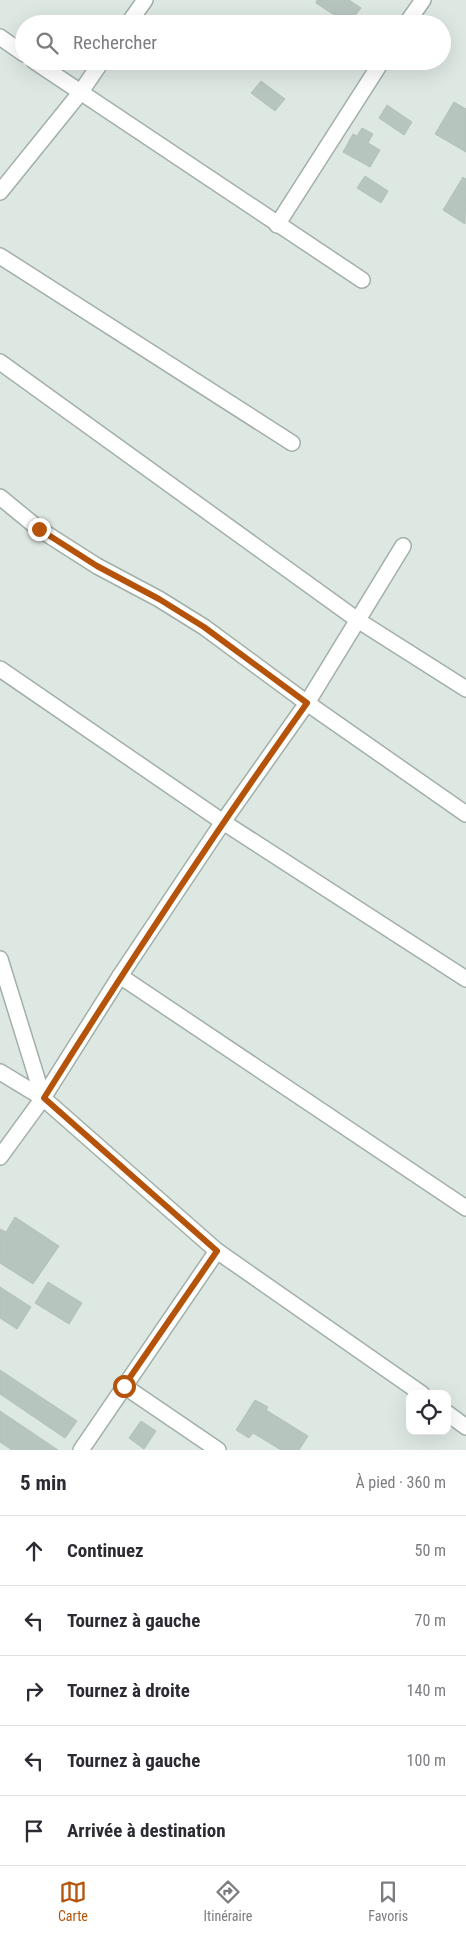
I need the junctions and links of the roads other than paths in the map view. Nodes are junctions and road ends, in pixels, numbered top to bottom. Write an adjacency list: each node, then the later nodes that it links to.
1 (145, 0): 3 (street)
2 (423, 0): 4 (street)
3 (134, 15)
4 (412, 15)
5 (0, 37): 6 (street)
6 (15, 48)
7 (47, 70): 10 (street)
8 (96, 70): 10 (street)
9 (376, 70): 12 (street)
10 (80, 93): 11 (street); 12 (street)
11 (0, 192)
12 (277, 225): 14 (street)
13 (0, 256): 16 (street)
14 (362, 280)
15 (0, 362): 19 (street)
16 (292, 443)
17 (0, 497): 22 (street)
18 (403, 546): 19 (street)
19 (359, 621): 21 (street); 22 (street)
20 (0, 669): 24 (street)
21 (466, 689)
22 (307, 703): 23 (street); 24 (street)
23 (466, 814)
24 (223, 822): 26 (street); 27 (street)
25 (0, 959): 29 (street)
26 (120, 976): 29 (street); 31 (street)
27 (466, 979)
28 (0, 1072): 29 (street)
29 (44, 1098): 30 (street); 32 (street)
30 (0, 1157)
31 (466, 1208)
32 (217, 1251): 33 (street); 34 (street)
33 (124, 1386): 37 (street); 38 (street)
34 (416, 1390)
35 (451, 1416): 36 (street)
36 (466, 1426)
37 (81, 1450)
38 (218, 1450)

